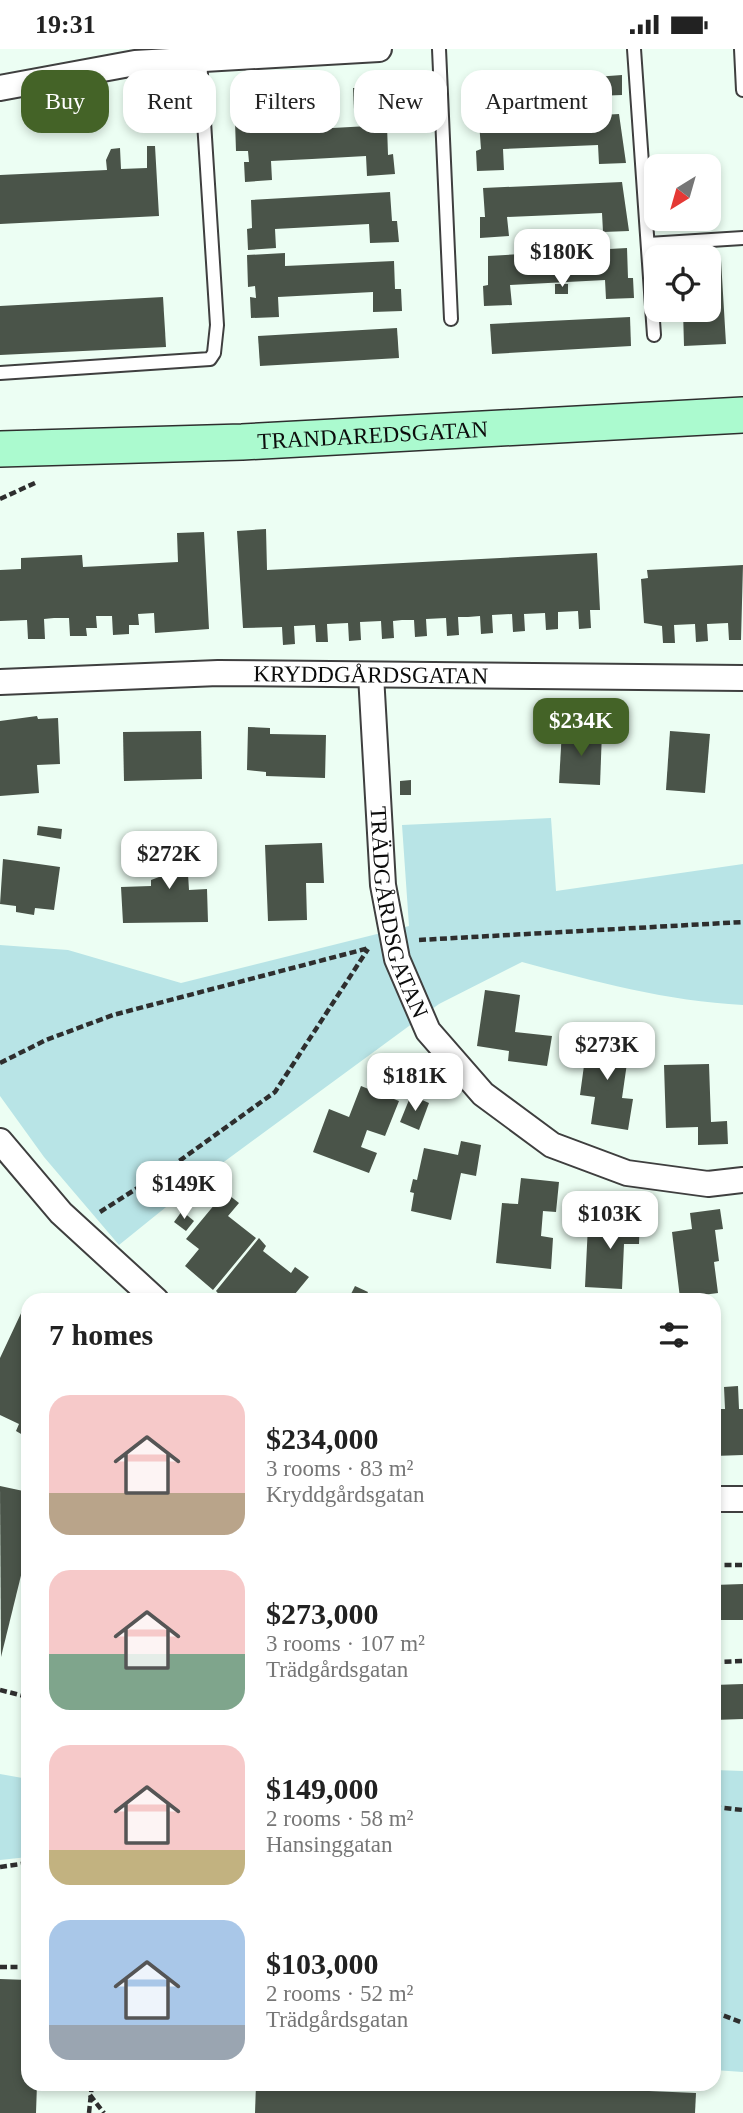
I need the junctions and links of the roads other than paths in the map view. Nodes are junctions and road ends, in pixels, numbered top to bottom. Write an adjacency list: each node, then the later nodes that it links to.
1 (379, 49): 5 (street)
2 (439, 49): 10 (lane)
3 (634, 49): 9 (lane)
4 (741, 49): 7 (lane)
5 (200, 59): 6 (street); 12 (lane)
6 (0, 88)
7 (743, 90)
8 (743, 238): 9 (lane)
9 (648, 244): 11 (lane)
10 (450, 319)
11 (654, 335)
12 (0, 373)
13 (743, 415): 14 (street, TRANDAREDSGATAN)
14 (0, 449)
15 (371, 675): 16 (street, KRYDDGÅRDSGATAN); 17 (street, KRYDDGÅRDSGATAN); 19 (street, TRÄDGÅRDSGATAN)
16 (743, 678)
17 (0, 682)
18 (0, 1140): 20 (street)
19 (743, 1179)
20 (148, 1293)
21 (721, 1499): 22 (street)
22 (743, 1499)

